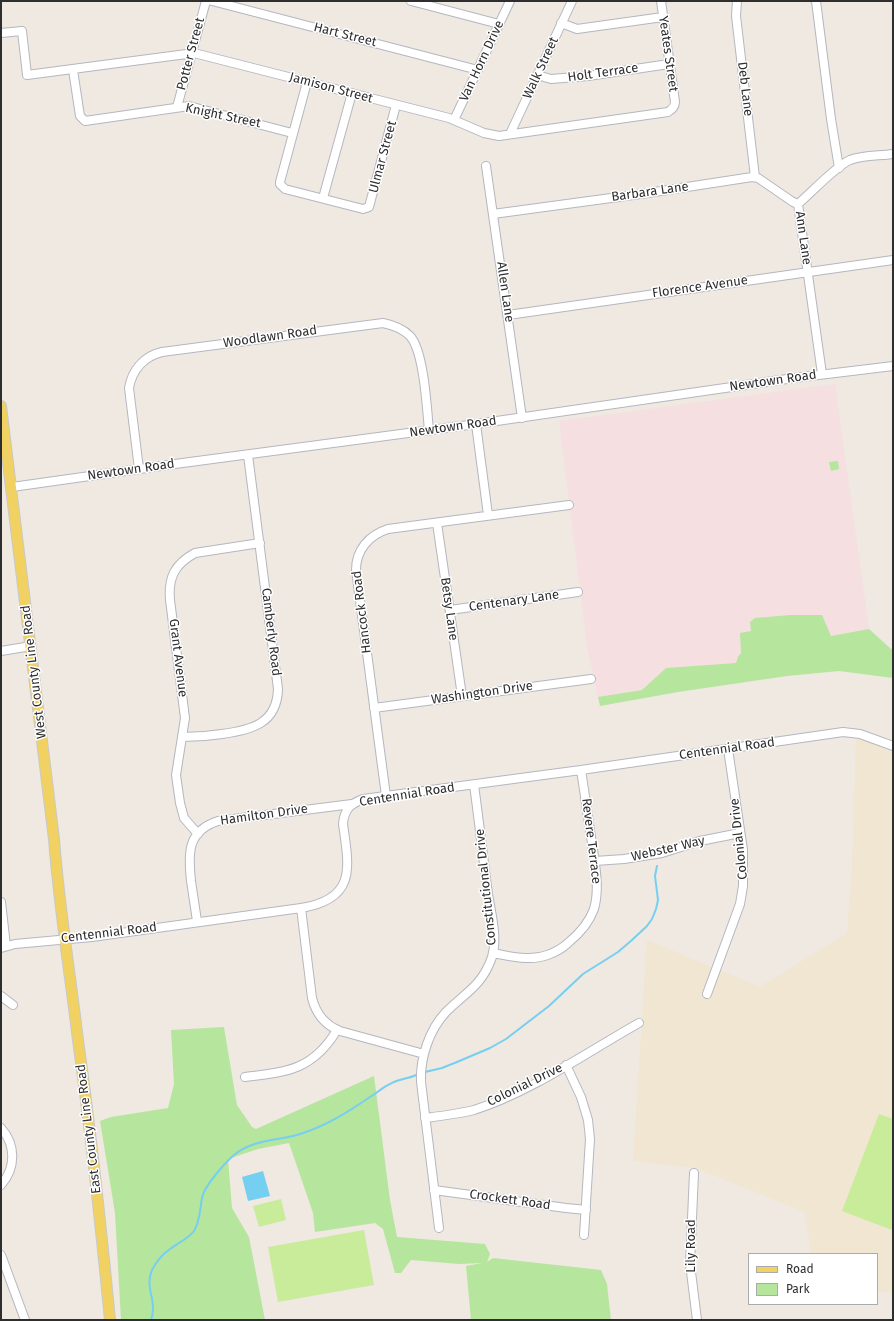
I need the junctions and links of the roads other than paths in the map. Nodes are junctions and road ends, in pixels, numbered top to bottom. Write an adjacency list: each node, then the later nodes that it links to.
1 (206, 1): 13 (street, Potter Street)
2 (212, 1): 16 (street, Hart Street)
3 (411, 1): 10 (street)
4 (510, 1): 10 (street, Van Horn Drive)
5 (572, 1): 11 (street, Walk Street)
6 (661, 1): 9 (street, Yeates Street)
7 (737, 1): 29 (street, Deb Lane)
8 (816, 1): 28 (street)
9 (663, 17): 11 (street); 14 (street, Yeates Street)
10 (499, 24): 16 (street, Van Horn Drive)
11 (562, 24): 17 (street, Walk Street)
12 (1, 33): 15 (street, Jamison Street)
13 (192, 53): 15 (street, Jamison Street); 18 (street, Jamison Street); 21 (street, Potter Street)
14 (669, 64): 17 (street, Holt Terrace); 22 (street, Yeates Street)
15 (73, 70): 21 (street, Knight Street)
16 (478, 70): 23 (street, Van Horn Drive)
17 (537, 75): 25 (street, Walk Street)
18 (306, 82): 19 (street, Jamison Street); 24 (street)
19 (352, 93): 20 (street, Jamison Street); 30 (street)
20 (396, 105): 23 (street, Jamison Street); 30 (street, Ulmar Street)
21 (177, 107): 24 (street, Knight Street)
22 (674, 107): 25 (street, Jamison Street)
23 (454, 120): 25 (street, Jamison Street)
24 (292, 133): 30 (street)
25 (510, 134)
26 (893, 154): 28 (street, Ann Lane)
27 (486, 166): 32 (street, Allen Lane)
28 (839, 168): 31 (street, Ann Lane)
29 (755, 177): 31 (street); 32 (street, Barbara Lane)
30 (323, 198)
31 (798, 204): 34 (street, Ann Lane)
32 (494, 214): 35 (street, Allen Lane)
33 (893, 260): 34 (street, Florence Avenue)
34 (808, 273): 35 (street, Florence Avenue); 37 (street, Ann Lane)
35 (508, 315): 39 (street, Allen Lane)
36 (893, 366): 37 (street, Newtown Road)
37 (822, 374): 39 (street, Newtown Road)
38 (1, 406): 44 (main road, West County Line Road)
39 (522, 418): 40 (street, Newtown Road)
40 (476, 424): 41 (street, Newtown Road); 46 (street)
41 (429, 431): 42 (street, Newtown Road); 43 (street, Woodlawn Road)
42 (248, 455): 43 (street, Newtown Road); 48 (street, Camberly Road)
43 (139, 468): 44 (street, Newtown Road)
44 (12, 487): 51 (main road, West County Line Road)
45 (569, 505): 46 (street, Hancock Road)
46 (488, 515): 47 (street, Hancock Road)
47 (437, 523): 50 (street, Betsy Lane); 55 (street, Hancock Road)
48 (260, 543): 56 (street, Grant Avenue); 56 (street, Camberly Road)
49 (578, 592): 50 (street, Centenary Lane)
50 (450, 610): 54 (street, Betsy Lane)
51 (31, 646): 52 (street); 69 (main road, West County Line Road)
52 (1, 650)
53 (591, 679): 54 (street, Washington Drive)
54 (462, 696): 55 (street, Washington Drive)
55 (374, 708): 61 (street, Hancock Road)
56 (182, 737): 64 (street, Grant Avenue)
57 (893, 746): 58 (street, Centennial Road)
58 (728, 749): 59 (street, Centennial Road); 63 (street, Colonial Drive)
59 (581, 770): 60 (street, Centennial Road); 65 (street, Revere Terrace)
60 (474, 785): 61 (street, Centennial Road); 71 (street, Constitutional Drive)
61 (386, 796): 62 (street, Centennial Road)
62 (352, 804): 64 (street, Hamilton Drive); 67 (street, Centennial Road)
63 (740, 833): 65 (street, Webster Way); 72 (street, Colonial Drive)
64 (198, 834): 68 (street, Hamilton Drive)
65 (595, 861): 71 (street, Revere Terrace)
66 (1, 902): 70 (street)
67 (301, 908): 68 (street, Centennial Road); 76 (street)
68 (197, 921): 69 (street, Centennial Road)
69 (65, 939): 70 (street, Centennial Road); 90 (main road, East County Line Road)
70 (4, 947)
71 (493, 953): 77 (street, Constitutional Drive)
72 (707, 994)
73 (1, 996): 74 (street)
74 (13, 1005)
75 (639, 1023): 78 (street, Colonial Drive)
76 (337, 1030): 77 (street); 79 (street)
77 (424, 1054): 80 (street, Constitutional Drive)
78 (566, 1065): 80 (street, Colonial Drive); 85 (street)
79 (245, 1077)
80 (425, 1118): 84 (street, Constitutional Drive)
81 (1, 1128): 83 (street)
82 (694, 1173): 91 (street, Lily Road)
83 (1, 1185)
84 (434, 1190): 85 (street, Crockett Road); 86 (street, Constitutional Drive)
85 (586, 1210): 87 (street)
86 (439, 1228)
87 (584, 1235)
88 (1, 1255): 89 (street)
89 (26, 1320)
90 (110, 1320)
91 (697, 1320)

